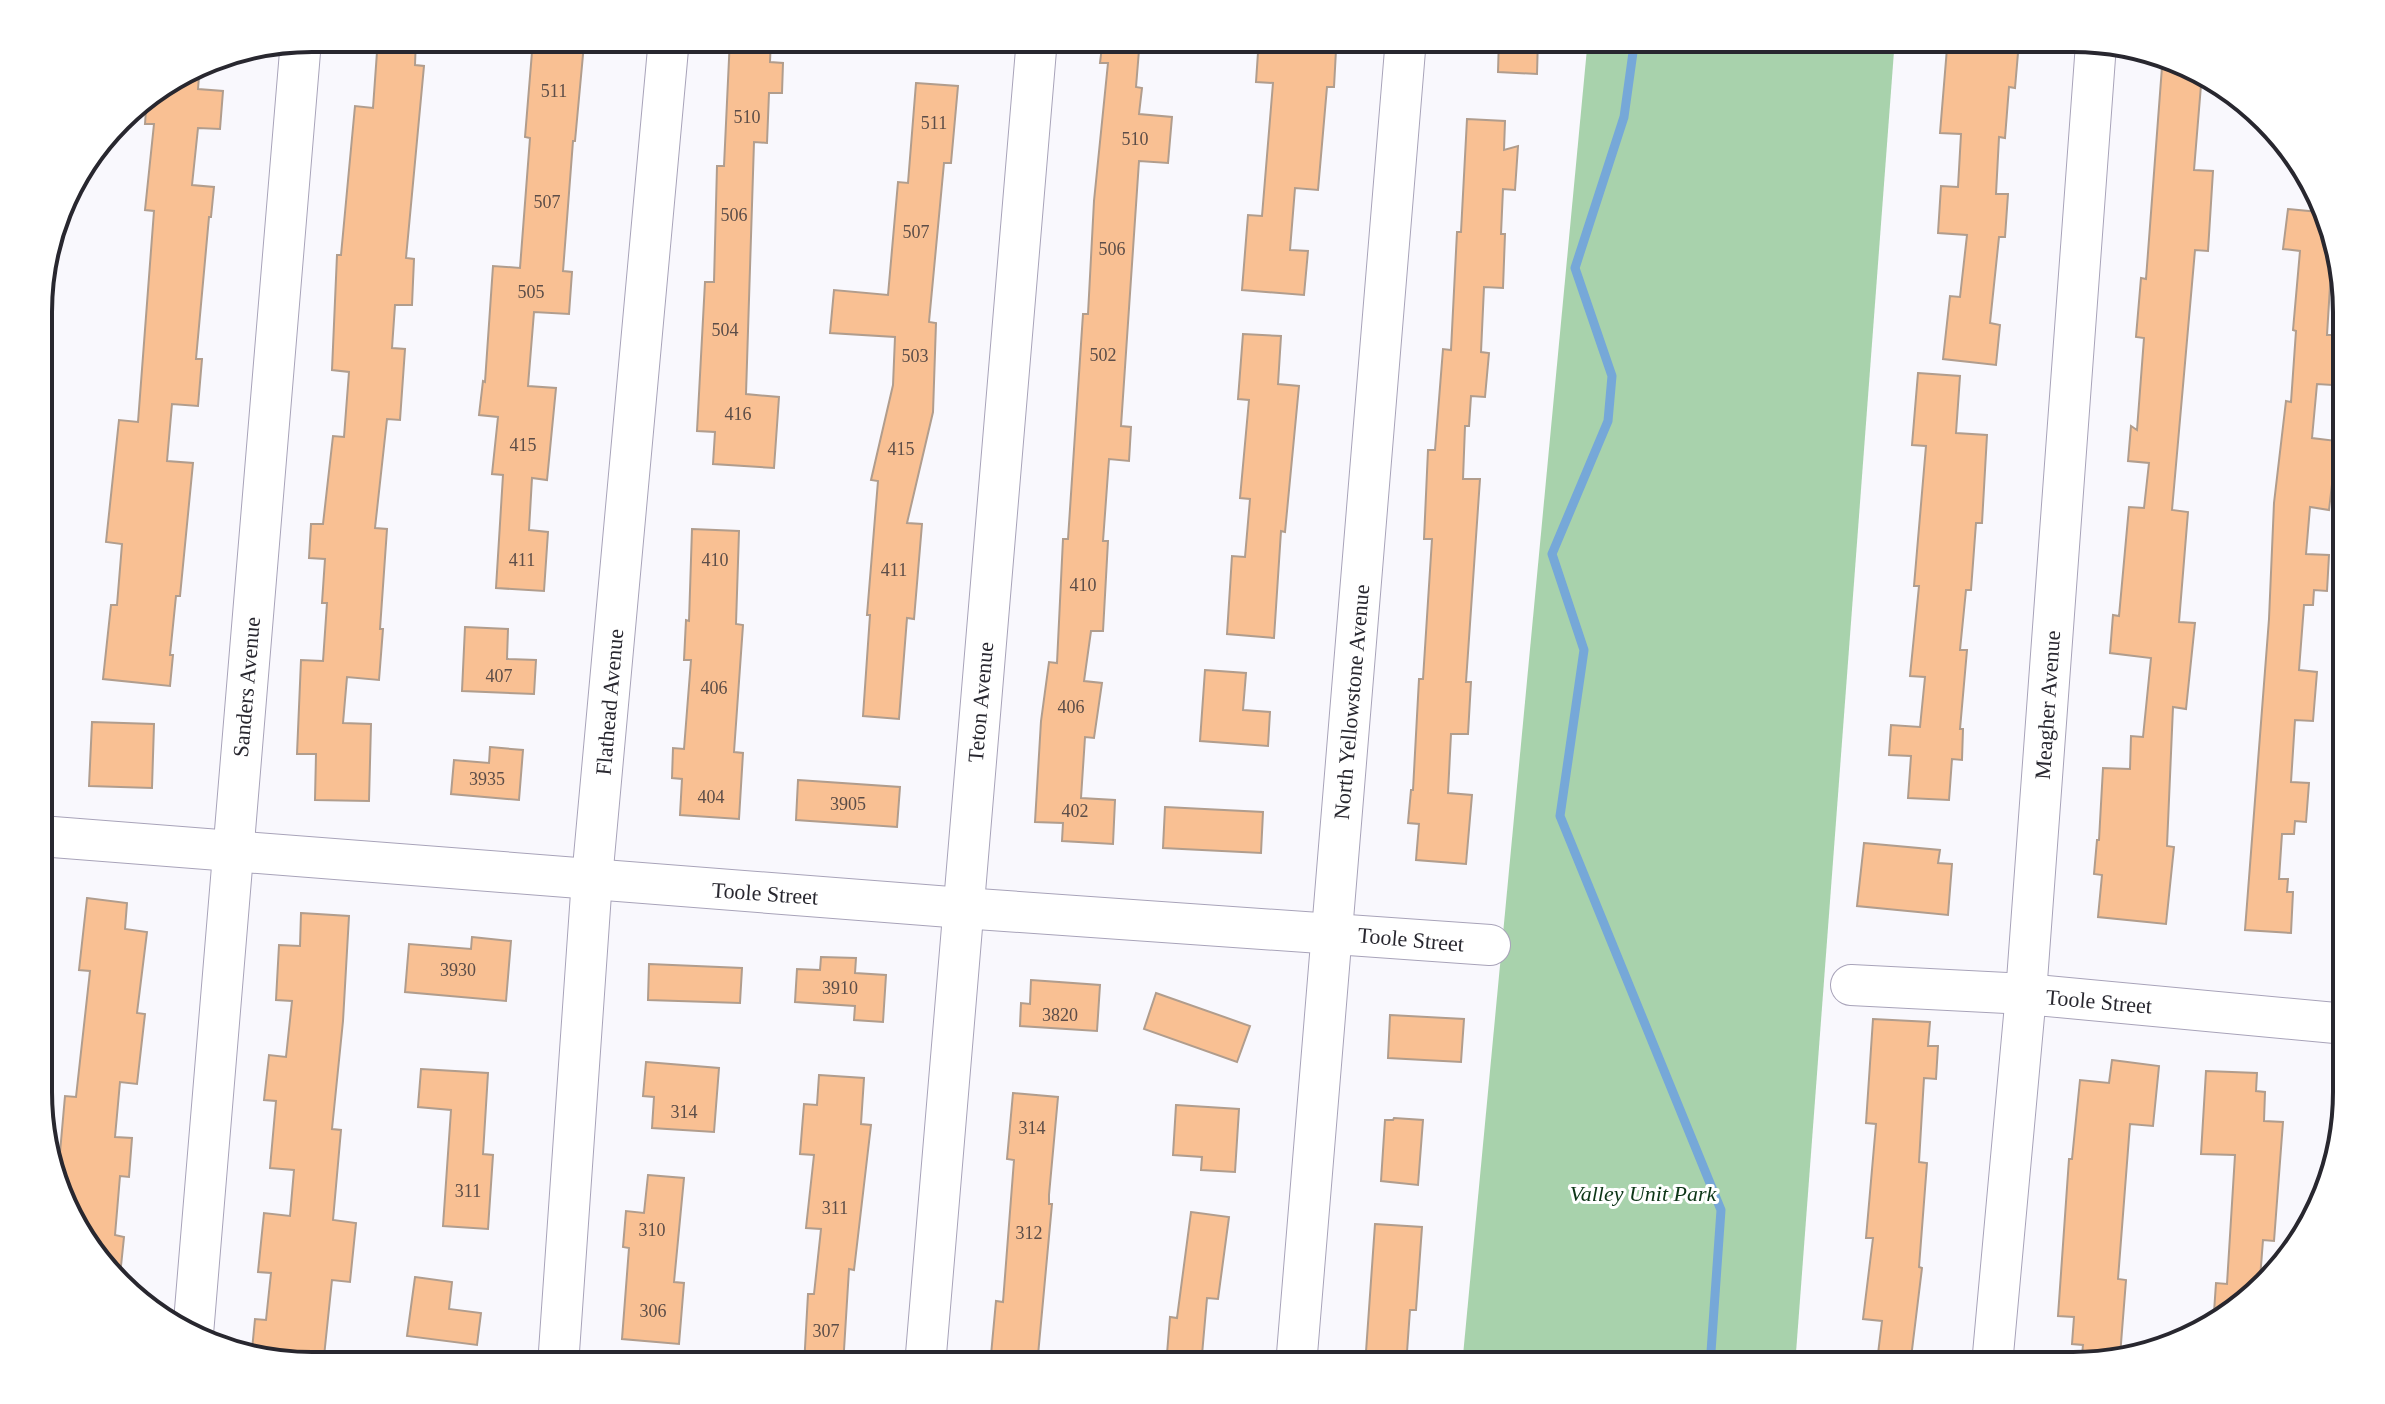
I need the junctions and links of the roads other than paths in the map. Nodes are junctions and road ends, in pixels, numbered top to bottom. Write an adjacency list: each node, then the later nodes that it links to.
1 (668, 52): 8 (street, Flathead Avenue)
2 (1036, 52): 9 (street, Teton Avenue)
3 (1405, 52): 10 (street, North Yellowstone Avenue)
4 (300, 53): 7 (street, Sanders Avenue)
5 (2095, 53): 13 (street, Meagher Avenue)
6 (52, 837): 7 (street, Toole Street)
7 (233, 851): 8 (street, Toole Street); 15 (street, Sanders Avenue)
8 (592, 879): 9 (street, Toole Street); 18 (street, Flathead Avenue)
9 (963, 908): 10 (street, Toole Street); 19 (street, Teton Avenue)
10 (1332, 933): 11 (street, Toole Street); 16 (street, North Yellowstone Avenue)
11 (1490, 945)
12 (1851, 985): 13 (street, Toole Street)
13 (2026, 994): 14 (street, Toole Street); 17 (street, Meagher Avenue)
14 (2332, 1023)
15 (194, 1323)
16 (1297, 1351)
17 (1993, 1351)
18 (559, 1352)
19 (926, 1352)

